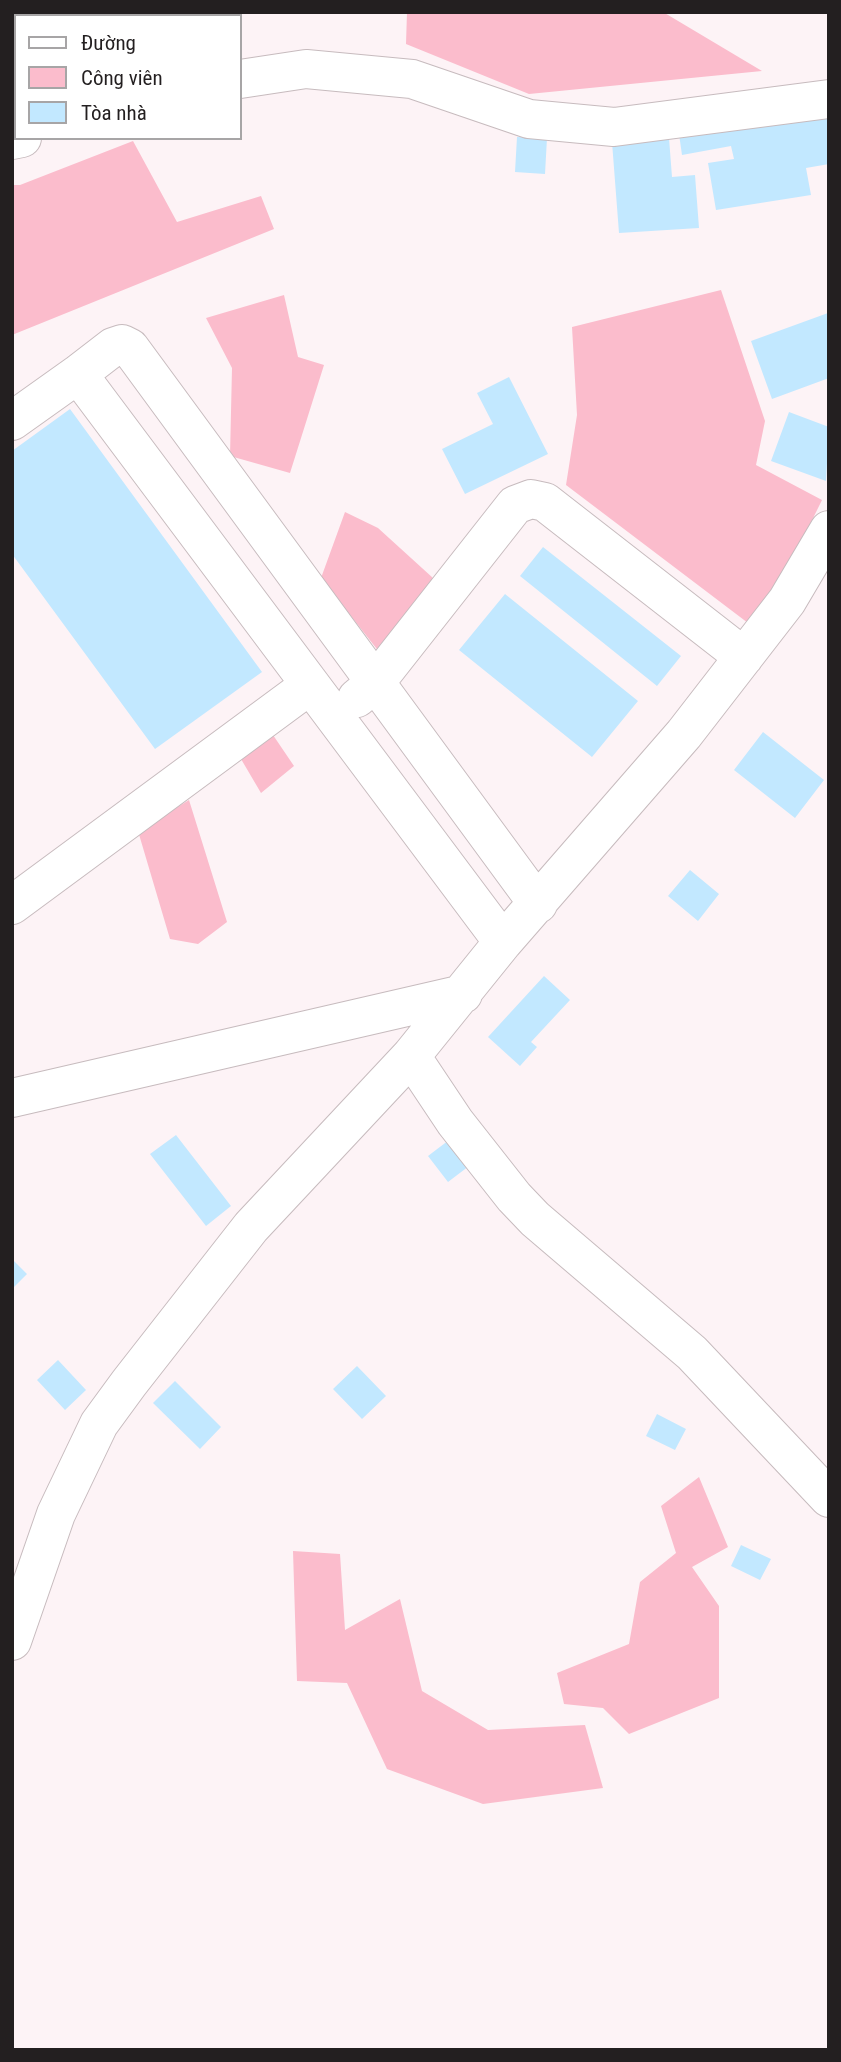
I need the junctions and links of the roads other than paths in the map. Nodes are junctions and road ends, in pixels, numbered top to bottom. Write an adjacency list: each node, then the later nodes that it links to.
1 (242, 79): 2 (street)
2 (829, 99)
3 (78, 374): 4 (street); 7 (street); 8 (street)
4 (12, 421)
5 (829, 530): 6 (street)
6 (744, 657): 7 (street); 10 (street)
7 (375, 682): 9 (street); 10 (street)
8 (310, 685): 9 (street); 11 (street)
9 (334, 718): 12 (street)
10 (538, 904): 12 (street)
11 (12, 905)
12 (503, 942): 13 (street)
13 (463, 993): 14 (street); 15 (street)
14 (411, 1056): 16 (street); 17 (street)
15 (12, 1098)
16 (829, 1498)
17 (16, 1618)

